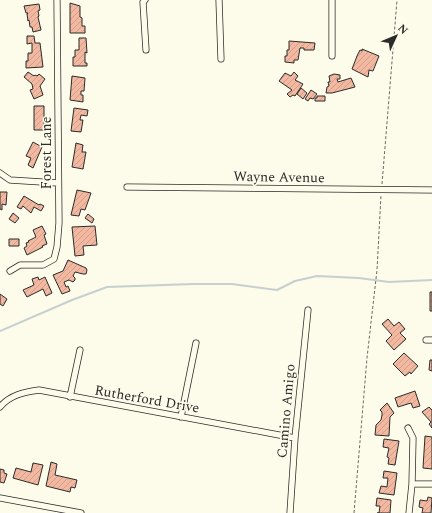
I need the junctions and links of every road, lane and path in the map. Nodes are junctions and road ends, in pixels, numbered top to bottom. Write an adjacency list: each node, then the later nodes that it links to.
1 (57, 0): 10 (street, Forest Lane)
2 (145, 0): 6 (street)
3 (219, 0): 8 (street)
4 (332, 0): 7 (street)
5 (397, 0): 12 (path)
6 (146, 50)
7 (332, 56)
8 (220, 60)
9 (0, 173): 10 (street)
10 (58, 183): 14 (street, Forest Lane)
11 (127, 187): 12 (street, Wayne Avenue)
12 (381, 190): 13 (street, Wayne Avenue); 28 (path)
13 (432, 190)
14 (10, 271)
15 (308, 310): 22 (street, Camino Amigo)
16 (196, 343): 20 (street)
17 (80, 350): 18 (street)
18 (70, 397): 19 (street, Rutherford Drive); 20 (street, Rutherford Drive)
19 (0, 407)
20 (181, 417): 22 (street, Rutherford Drive)
21 (408, 428): 23 (street)
22 (295, 438): 27 (street, Camino Amigo)
23 (412, 484): 24 (street); 29 (street)
24 (432, 484)
25 (0, 498): 26 (street)
26 (81, 513)
27 (290, 513)
28 (354, 513)
29 (409, 513)

